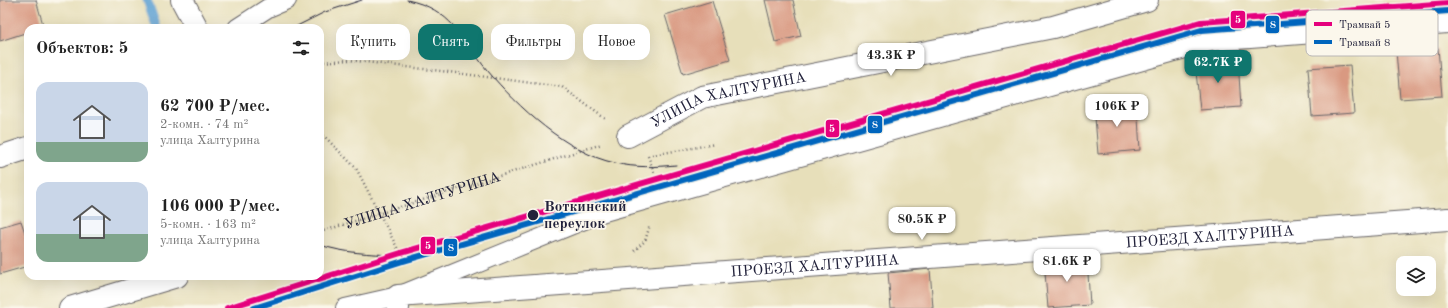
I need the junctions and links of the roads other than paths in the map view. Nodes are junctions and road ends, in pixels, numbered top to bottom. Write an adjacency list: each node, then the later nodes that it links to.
1 (182, 0): 4 (street)
2 (287, 0): 5 (lane)
3 (1147, 0): 9 (street, УЛИЦА ХАЛТУРИНА)
4 (195, 24)
5 (243, 24)
6 (1448, 24): 7 (lane)
7 (1438, 25)
8 (1306, 35): 14 (lane)
9 (628, 136)
10 (24, 149): 11 (street)
11 (0, 157)
12 (1448, 219): 14 (street, ПРОЕЗД ХАЛТУРИНА)
13 (164, 280): 15 (street)
14 (398, 302): 16 (lane)
15 (70, 308)
16 (345, 308)

